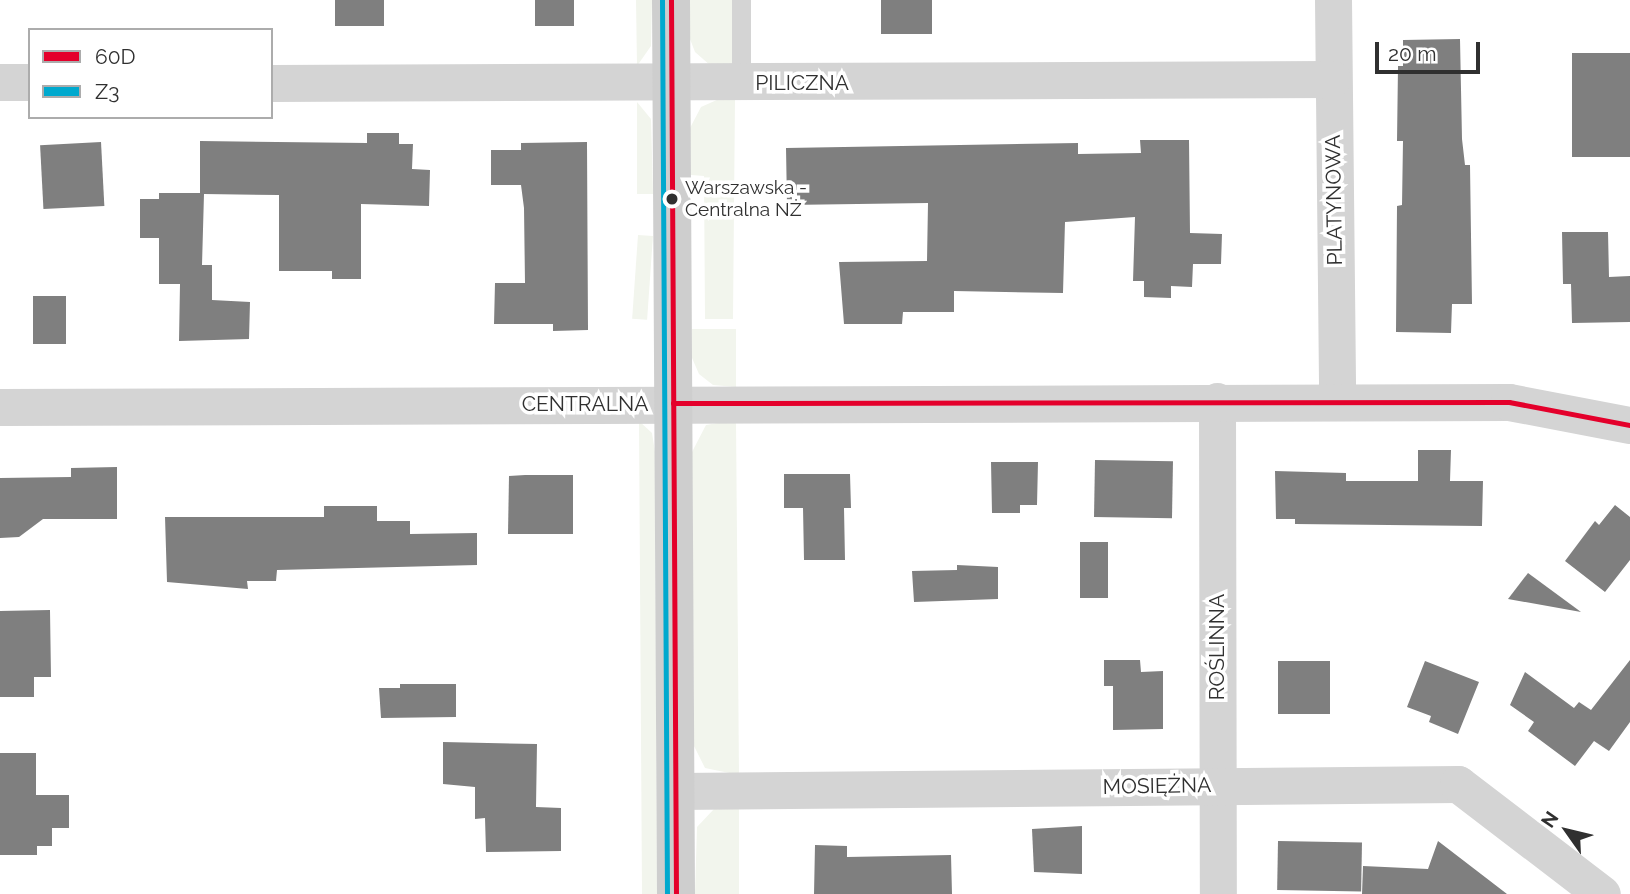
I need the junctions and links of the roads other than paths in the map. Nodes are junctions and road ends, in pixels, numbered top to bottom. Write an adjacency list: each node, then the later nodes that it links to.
1 (671, 0): 8 (street)
2 (741, 0): 9 (lane)
3 (1333, 0): 4 (street, PLATYNOWA)
4 (1332, 79): 9 (street, PILICZNA); 10 (street, PLATYNOWA)
5 (0, 82): 6 (street)
6 (28, 82)
7 (273, 83): 8 (street, PILICZNA)
8 (671, 83): 9 (street, PILICZNA); 12 (street)
9 (741, 83)
10 (1337, 400): 11 (street, CENTRALNA); 14 (street, CENTRALNA)
11 (1217, 401): 12 (street, CENTRALNA); 15 (street, ROŚLINNA)
12 (673, 403): 13 (street, CENTRALNA); 16 (street)
13 (0, 407)
14 (1630, 425)
15 (1216, 785): 16 (street, MOSIĘŻNA); 18 (street, ROŚLINNA); 19 (street, MOSIĘŻNA)
16 (676, 791): 17 (street)
17 (676, 894)
18 (1219, 894)
19 (1602, 894)

